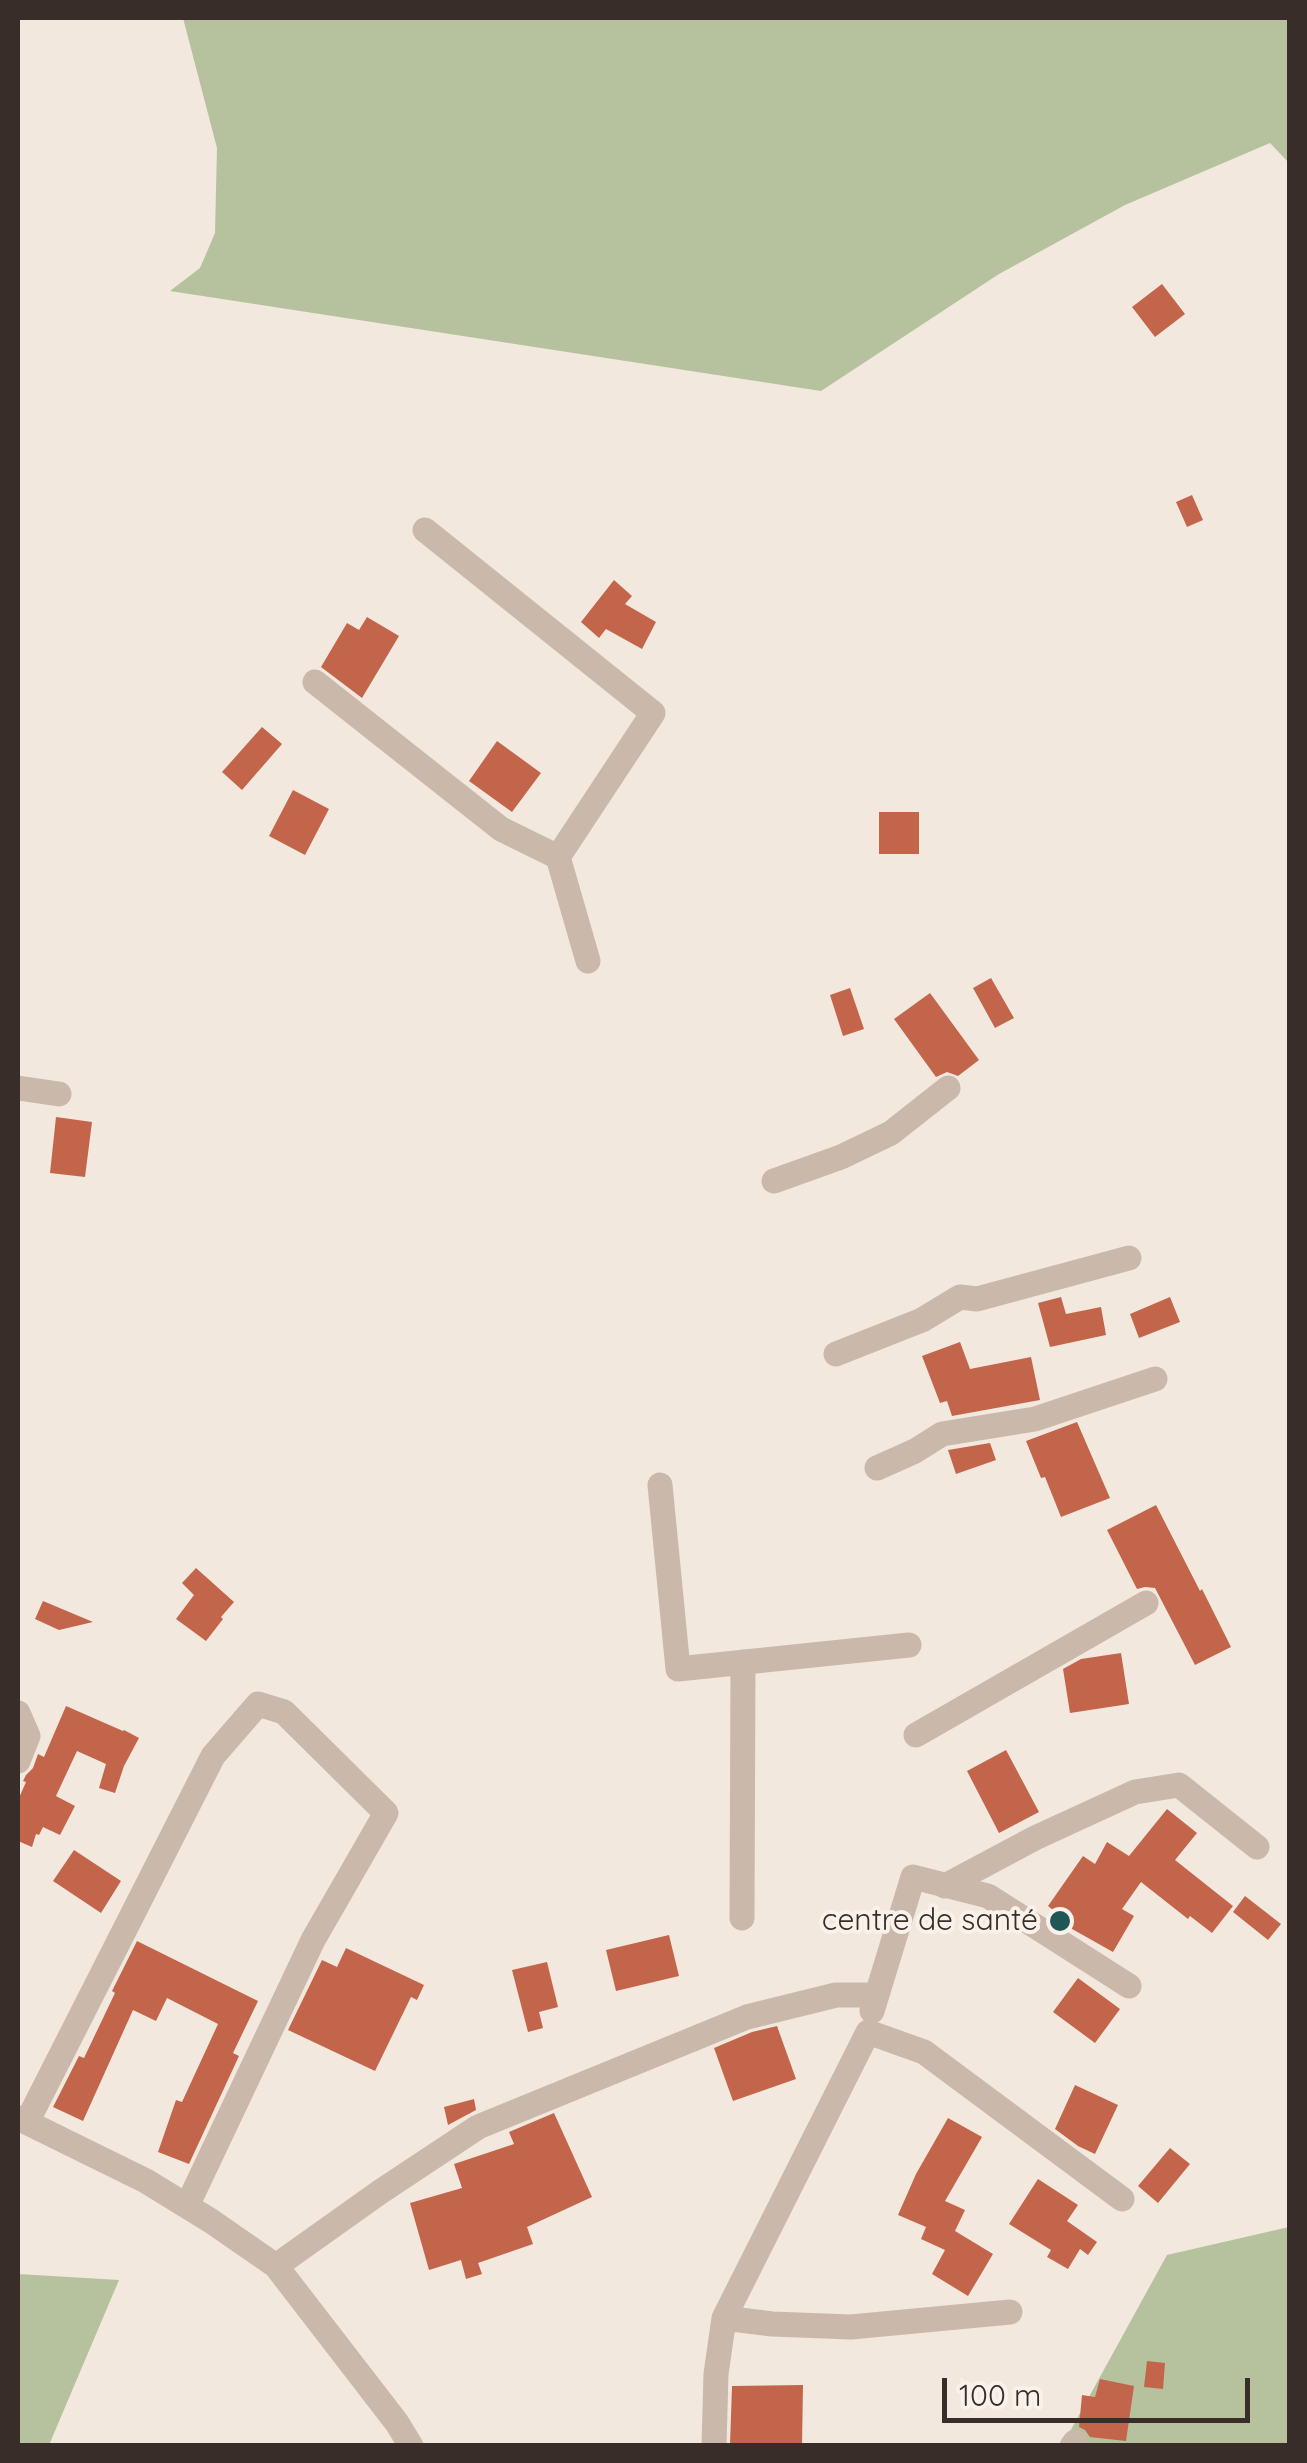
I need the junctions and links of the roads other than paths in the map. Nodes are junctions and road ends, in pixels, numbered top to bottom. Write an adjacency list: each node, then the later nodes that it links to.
1 (426, 530): 3 (street)
2 (315, 682): 3 (street)
3 (558, 856): 4 (street)
4 (588, 961)
5 (18, 1088): 7 (street)
6 (948, 1088): 8 (street)
7 (59, 1094)
8 (774, 1181)
9 (1129, 1258): 10 (street)
10 (836, 1354)
11 (1155, 1378): 12 (street)
12 (876, 1468)
13 (660, 1485): 16 (street)
14 (1146, 1604): 18 (street)
15 (909, 1645): 16 (street)
16 (743, 1662): 22 (street)
17 (18, 1713): 19 (street)
18 (916, 1735)
19 (18, 1761)
20 (1257, 1846): 21 (street)
21 (945, 1886): 23 (street); 24 (street)
22 (742, 1918)
23 (1129, 1986)
24 (875, 1995): 25 (street); 29 (street)
25 (868, 2032): 27 (street); 31 (street)
26 (22, 2120): 28 (street); 28 (street)
27 (1122, 2199)
28 (187, 2206): 29 (street)
29 (276, 2266): 32 (street)
30 (1010, 2312): 31 (street)
31 (724, 2318): 33 (street)
32 (411, 2446)
33 (714, 2446)

